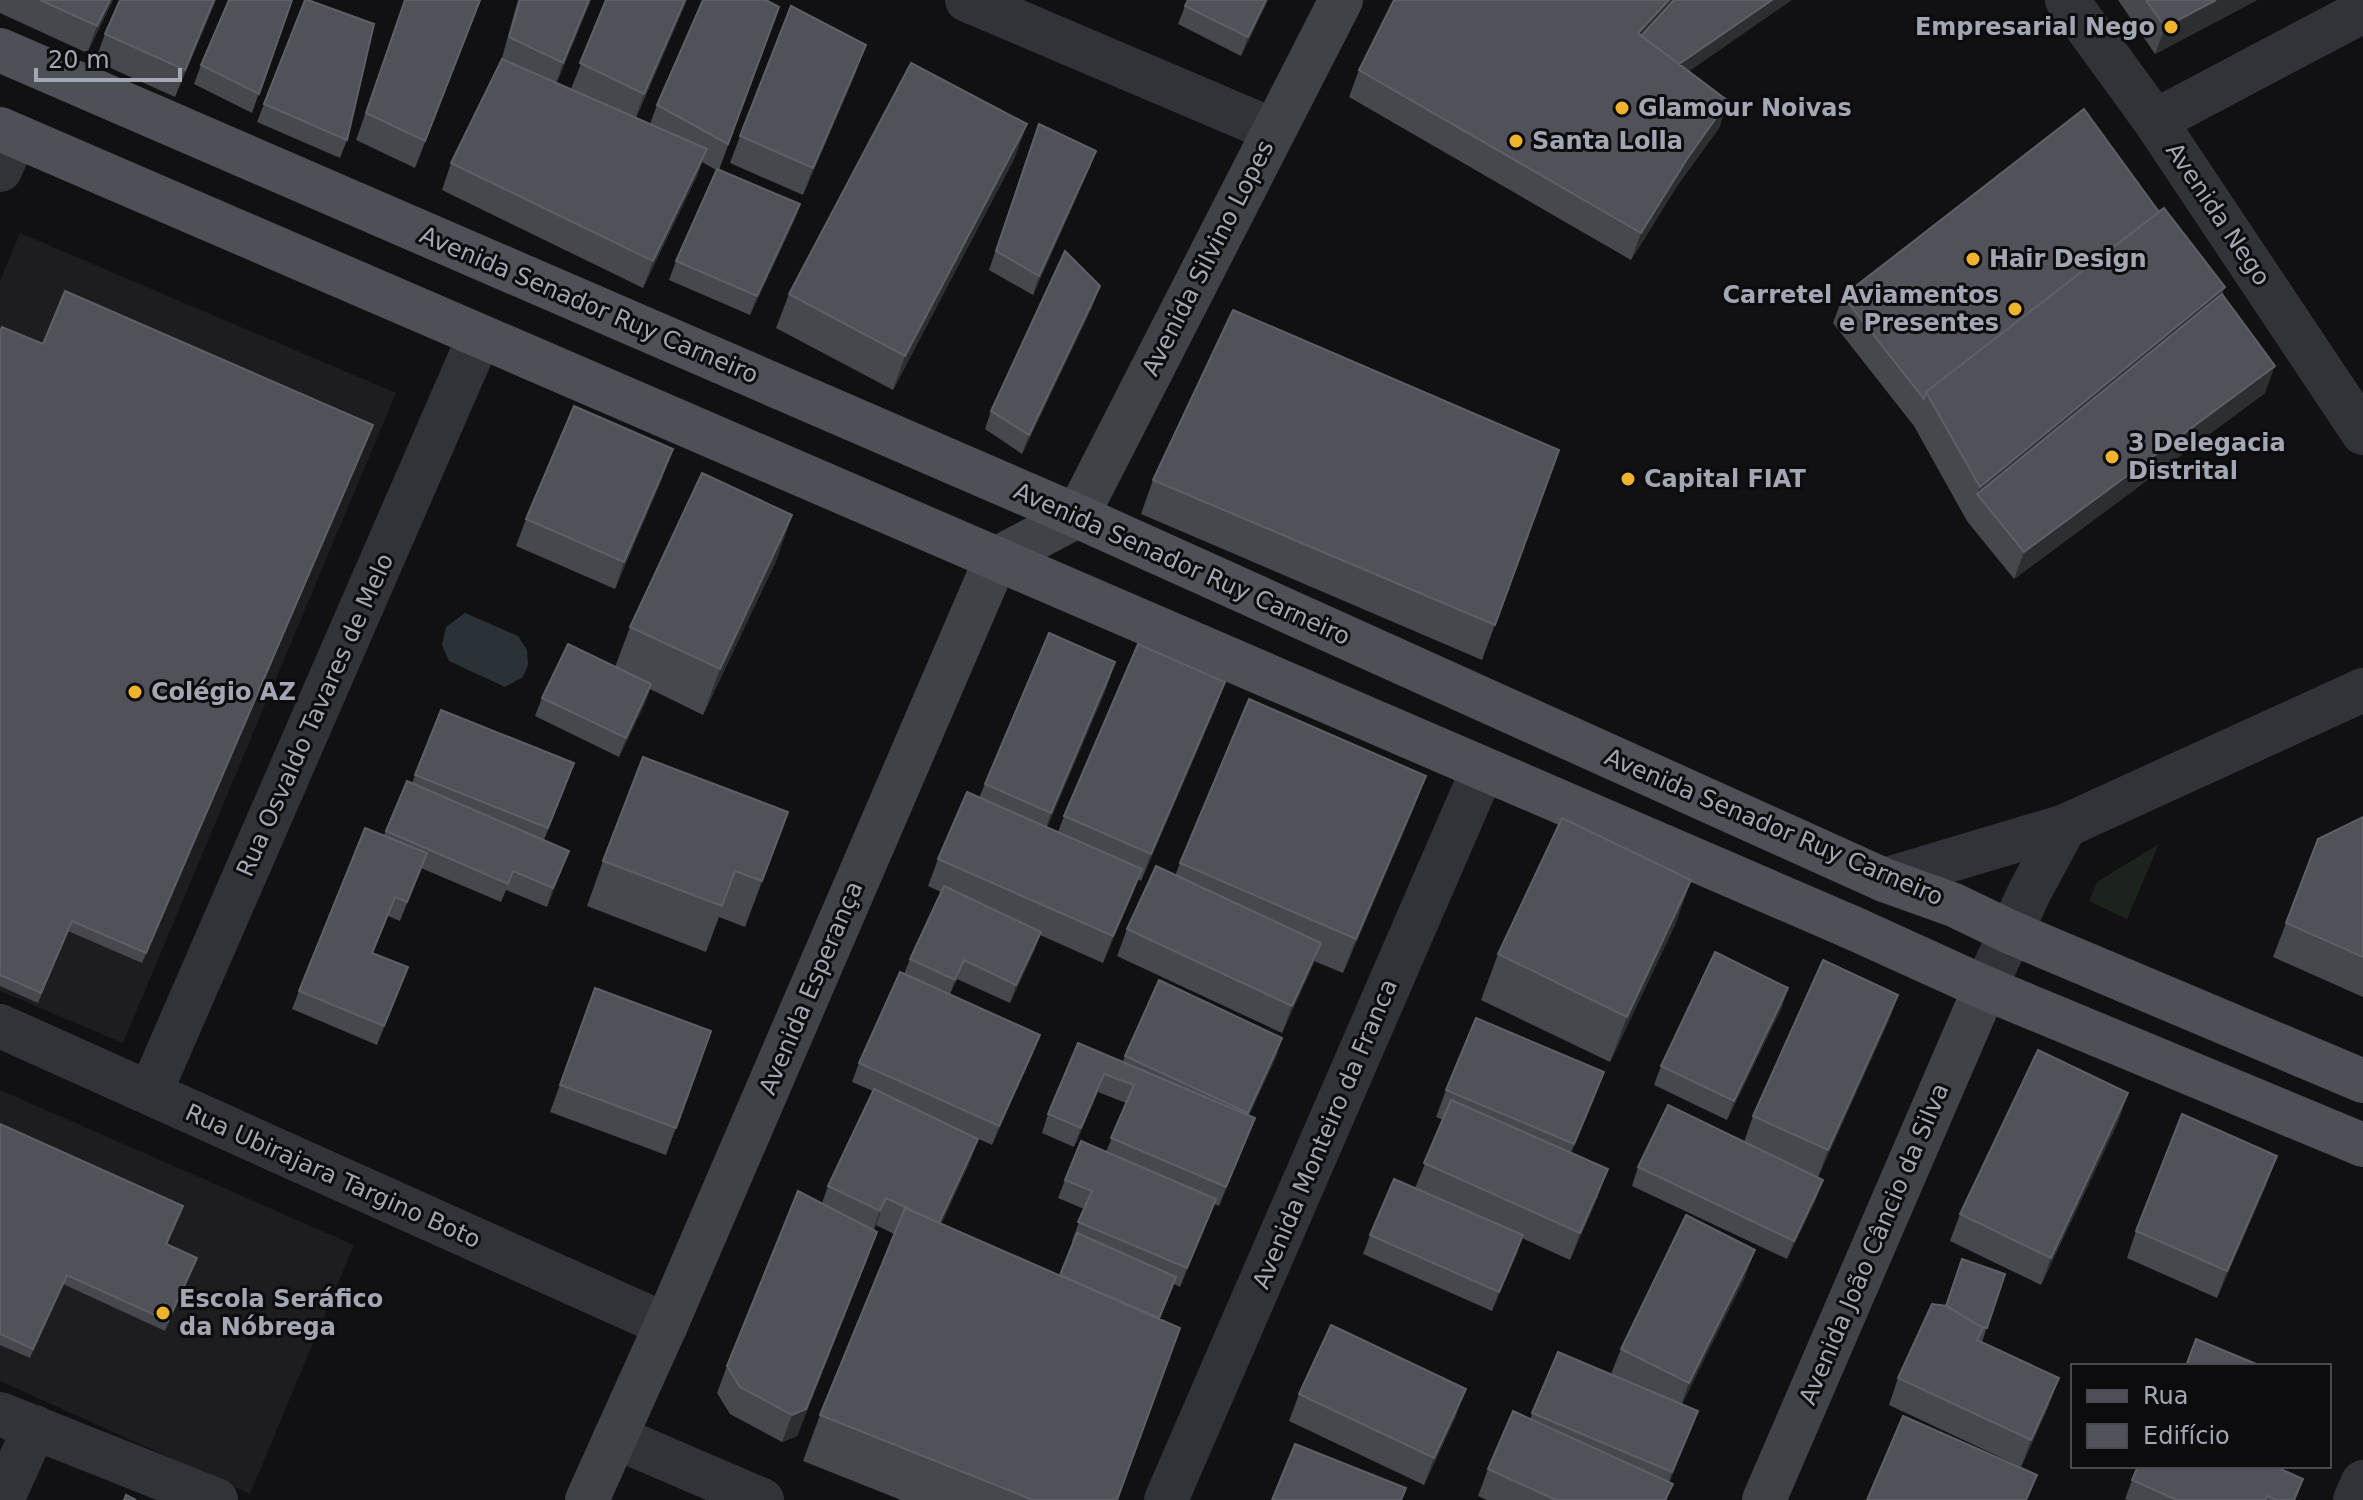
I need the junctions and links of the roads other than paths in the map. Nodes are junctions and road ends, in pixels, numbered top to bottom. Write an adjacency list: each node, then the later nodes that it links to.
1 (967, 0): 7 (street)
2 (1341, 0): 7 (main road, Avenida Silvino Lopes)
3 (2067, 0): 6 (street, Avenida Nego)
4 (2363, 11): 6 (street)
5 (0, 50): 11 (main road, Avenida Senador Ruy Carneiro)
6 (2155, 121): 10 (street, Avenida Nego)
7 (1273, 130): 11 (main road, Avenida Silvino Lopes)
8 (5, 145): 9 (main road)
9 (479, 337): 12 (main road); 21 (street, Rua Osvaldo Tavares de Melo)
10 (2363, 433)
11 (1077, 516): 12 (main road); 16 (main road, Avenida Senador Ruy Carneiro)
12 (996, 559): 14 (main road); 23 (main road, Avenida Esperança)
13 (2363, 690): 15 (street)
14 (1483, 769): 18 (main road); 31 (street, Avenida Monteiro da Franca)
15 (2065, 826): 16 (street); 17 (street)
16 (1884, 880): 17 (main road, Avenida Senador Ruy Carneiro)
17 (2010, 932): 18 (street); 20 (main road, Avenida Senador Ruy Carneiro)
18 (1985, 988): 22 (main road); 32 (main road, Avenida João Câncio da Silva)
19 (0, 1026): 21 (street, Rua Ubirajara Targino Boto)
20 (2363, 1081)
21 (150, 1093): 23 (street, Rua Ubirajara Targino Boto)
22 (2363, 1145)
23 (666, 1325): 25 (main road, Avenida Esperança)
24 (17, 1421): 27 (street); 28 (street)
25 (615, 1437): 29 (main road, Avenida Esperança); 30 (street)
26 (2363, 1482): 33 (street)
27 (2, 1500)
28 (216, 1500)
29 (587, 1500)
30 (762, 1500)
31 (1166, 1500)
32 (1764, 1500)
33 (2355, 1500)

